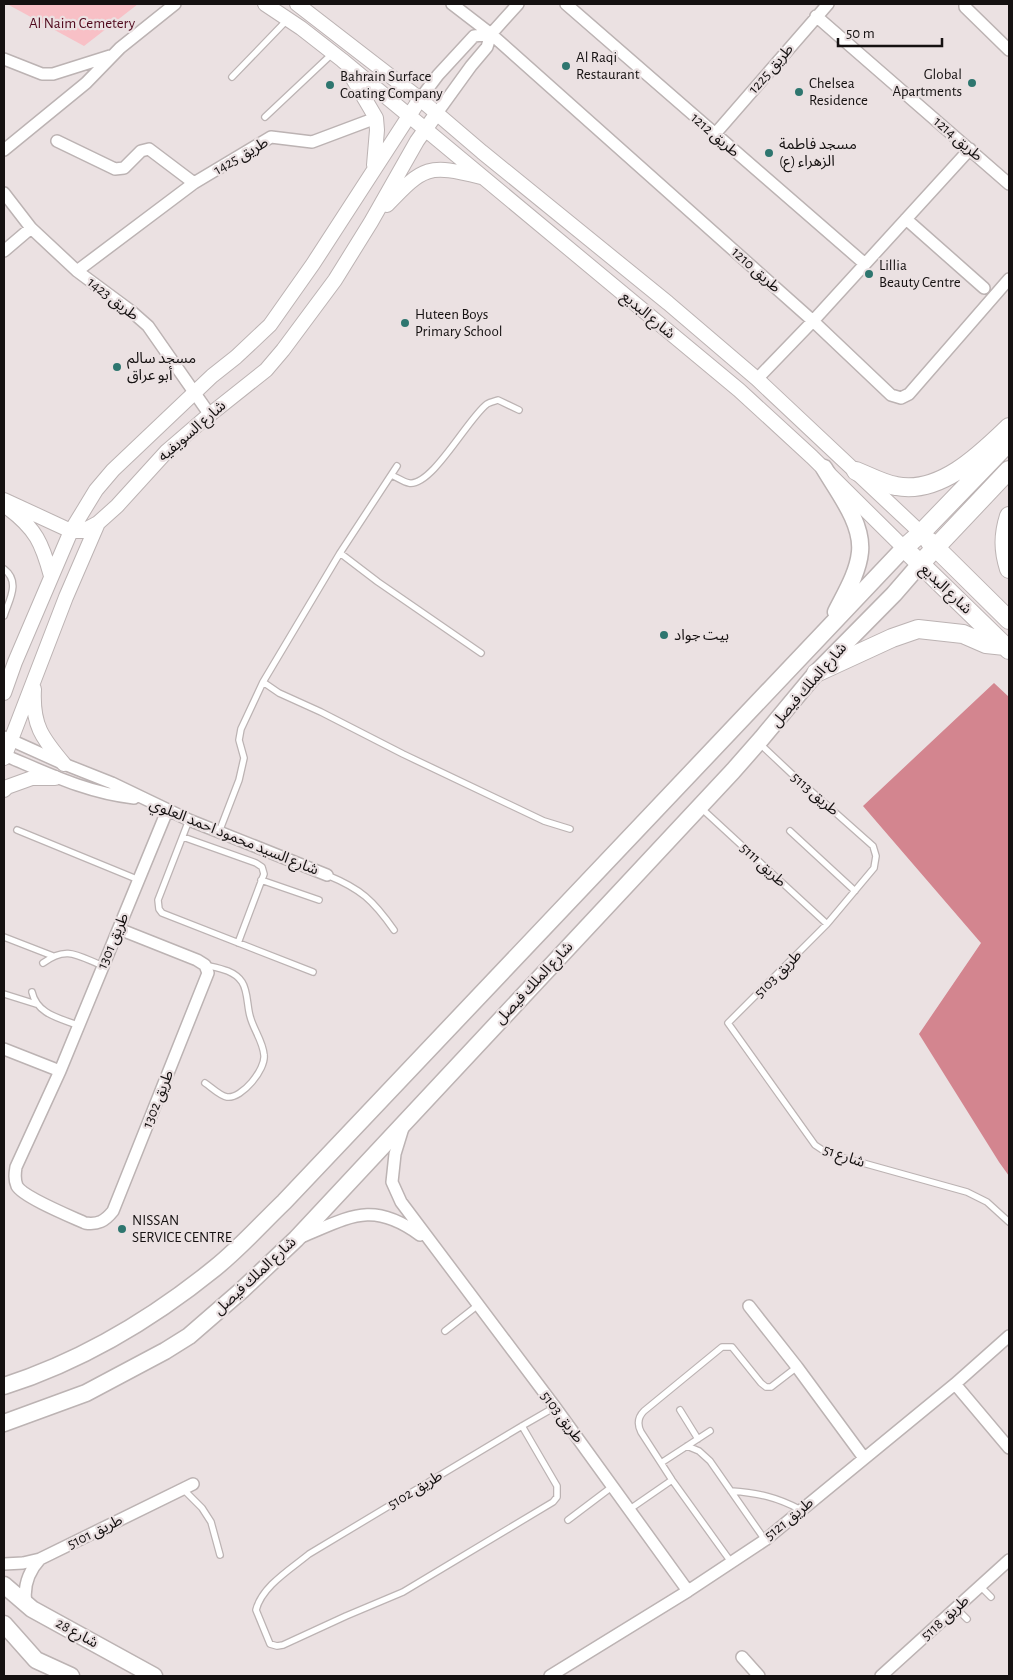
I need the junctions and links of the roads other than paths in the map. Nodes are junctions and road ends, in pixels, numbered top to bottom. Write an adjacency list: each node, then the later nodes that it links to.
1 (175, 4): 13 (street)
2 (265, 4): 10 (street, شارع البديع)
3 (297, 4): 17 (street, شارع البديع)
4 (452, 4): 11 (street, طريق 1210)
5 (518, 4): 11 (street)
6 (566, 4): 23 (street, طريق 1212)
7 (828, 4): 9 (street, طريق 1225)
8 (965, 4): 12 (street)
9 (816, 16): 23 (street, طريق 1225); 25 (street, طريق 1214)
10 (288, 19): 14 (street, شارع البديع); 16 (lane)
11 (491, 34): 17 (street); 18 (street); 40 (street, طريق 1210)
12 (1009, 50)
13 (112, 55): 15 (street); 26 (street)
14 (338, 57): 19 (street, شارع البديع); 20 (lane); 21 (street)
15 (4, 59)
16 (232, 77)
17 (420, 99): 18 (street, شارع البديع); 19 (street)
18 (437, 113): 22 (street); 41 (street, شارع البديع)
19 (408, 116): 22 (street, شارع البديع); 27 (street, شارع السويفيه)
20 (265, 117)
21 (376, 118): 27 (street); 29 (street, طريق 1425)
22 (425, 130): 28 (street, شارع البديع); 33 (street, شارع السويفيه)
23 (714, 134): 36 (street, طريق 1212)
24 (57, 142): 29 (street)
25 (970, 149): 30 (street, طريق 1214); 32 (street)
26 (4, 150)
27 (374, 169): 42 (street, شارع السويفيه)
28 (485, 178): 33 (street); 48 (street, شارع البديع)
29 (194, 183): 37 (street, طريق 1425)
30 (1009, 184)
31 (4, 193): 34 (street, طريق 1423)
32 (906, 219): 36 (street); 39 (street)
33 (371, 222): 44 (street, شارع السويفيه)
34 (31, 228): 35 (street); 37 (street, طريق 1423)
35 (4, 251)
36 (865, 264): 40 (street)
37 (77, 271): 42 (street, طريق 1423)
38 (1009, 279): 40 (street, طريق 1210)
39 (984, 288)
40 (813, 321): 41 (street)
41 (757, 380): 50 (street, شارع البديع)
42 (194, 393): 44 (street, طريق 1423); 56 (street, شارع السويفيه)
43 (519, 410): 51 (lane)
44 (210, 414): 55 (street, شارع السويفيه)
45 (1009, 427): 50 (main road)
46 (1009, 442): 57 (main road, شارع الملك فيصل)
47 (397, 466): 51 (lane)
48 (824, 468): 58 (street, شارع البديع); 67 (main road)
49 (1009, 470): 59 (main road, شارع الملك فيصل)
50 (856, 471): 57 (street, شارع البديع)
51 (392, 475): 60 (lane)
52 (4, 500): 56 (street)
53 (4, 505): 64 (street)
54 (1009, 516): 63 (main road)
55 (98, 523): 56 (street); 73 (street, شارع السويفيه)
56 (71, 532): 64 (street, شارع السويفيه)
57 (921, 533): 58 (main road, شارع الملك فيصل); 59 (main road, شارع البديع)
58 (904, 548): 61 (main road, شارع البديع); 67 (main road, شارع الملك فيصل)
59 (936, 548): 61 (main road, شارع الملك فيصل); 66 (main road, شارع البديع)
60 (340, 553): 69 (lane); 74 (lane)
61 (920, 564): 68 (main road, شارع البديع); 71 (main road, شارع الملك فيصل)
62 (4, 569): 65 (lane)
63 (1009, 569)
64 (51, 576): 70 (street, شارع السويفيه)
65 (4, 616)
66 (1009, 620)
67 (826, 631): 126 (main road, شارع الملك فيصل)
68 (1007, 648): 71 (main road)
69 (481, 653)
70 (15, 662): 72 (street); 75 (street, شارع السويفيه)
71 (816, 673): 77 (main road, شارع الملك فيصل)
72 (4, 679)
73 (34, 680): 76 (street, شارع السويفيه); 79 (street)
74 (263, 682): 86 (lane); 89 (lane)
75 (4, 693)
76 (7, 738): 78 (street, شارع السويفيه); 79 (street, شارع السيد محمود احمد العلوي)
77 (758, 742): 83 (main road, شارع الملك فيصل); 91 (lane, طريق 5113)
78 (4, 756): 80 (street, شارع السيد محمود احمد العلوي)
79 (64, 764): 82 (street, شارع السيد محمود احمد العلوي)
80 (55, 778): 81 (street); 82 (street, شارع السيد محمود احمد العلوي)
81 (4, 790)
82 (141, 798): 84 (street, شارع السيد محمود احمد العلوي)
83 (699, 806): 97 (lane, طريق 5111); 115 (main road, شارع الملك فيصل)
84 (168, 811): 85 (street, شارع السيد محمود احمد العلوي); 93 (street, طريق 1301)
85 (189, 820): 89 (street, شارع السيد محمود احمد العلوي); 90 (lane)
86 (570, 829)
87 (17, 830): 93 (lane)
88 (790, 831): 95 (lane)
89 (219, 832): 92 (street, شارع السيد محمود احمد العلوي)
90 (183, 836): 94 (lane); 101 (lane)
91 (873, 846): 95 (lane, طريق 5103)
92 (327, 875): 99 (lane)
93 (139, 880): 98 (street, طريق 1301)
94 (261, 880): 96 (lane); 101 (lane)
95 (855, 891): 97 (lane, طريق 5103)
96 (319, 900)
97 (827, 924): 110 (lane, طريق 5103)
98 (119, 929): 104 (street); 105 (street, طريق 1301)
99 (394, 930)
100 (4, 937): 102 (lane)
101 (238, 943): 106 (lane)
102 (53, 956): 103 (lane); 105 (lane)
103 (43, 963)
104 (205, 965): 114 (lane); 116 (street, طريق 1302)
105 (103, 966): 111 (street, طريق 1301)
106 (313, 972)
107 (32, 992): 109 (lane)
108 (4, 994): 109 (lane)
109 (36, 1004): 111 (lane)
110 (728, 1023): 117 (lane, شارع 51)
111 (77, 1025): 113 (street, طريق 1301)
112 (4, 1049): 113 (street)
113 (60, 1071): 116 (street, طريق 1301)
114 (205, 1083)
115 (408, 1118): 118 (main road, شارع الملك فيصل); 119 (street, طريق 5103)
116 (15, 1180)
117 (1009, 1222)
118 (296, 1239): 119 (street, طريق 5103); 129 (main road, شارع الملك فيصل)
119 (434, 1244): 120 (street, طريق 5103)
120 (478, 1306): 122 (lane); 127 (street, طريق 5103)
121 (749, 1306): 124 (street)
122 (445, 1331)
123 (1009, 1336): 125 (street, طريق 5121)
124 (797, 1368): 135 (street); 136 (lane)
125 (955, 1384): 134 (street); 135 (street, طريق 5121)
126 (4, 1386)
127 (555, 1407): 130 (lane, طريق 5102); 139 (street, طريق 5103)
128 (680, 1410): 132 (lane)
129 (5, 1423)
130 (522, 1426): 130 (lane, طريق 5102)
131 (710, 1431): 132 (lane)
132 (698, 1439): 133 (lane)
133 (686, 1446): 136 (lane); 140 (lane)
134 (1009, 1447)
135 (864, 1458): 142 (street, طريق 5121)
136 (661, 1463): 137 (lane)
137 (672, 1480): 141 (lane); 148 (lane)
138 (188, 1486): 145 (lane); 146 (street, طريق 5101)
139 (613, 1486): 141 (street, طريق 5103); 143 (lane)
140 (731, 1491): 142 (lane); 144 (lane)
141 (630, 1509): 152 (street, طريق 5103)
142 (801, 1510): 144 (street, طريق 5121)
143 (568, 1520)
144 (765, 1540): 148 (street, طريق 5121)
145 (220, 1555)
146 (40, 1559): 149 (street, طريق 5101); 154 (street)
147 (1009, 1560): 151 (street, طريق 5118)
148 (731, 1562): 152 (street, طريق 5121)
149 (4, 1564)
150 (4, 1585): 154 (main road, شارع 28)
151 (980, 1586): 153 (lane); 155 (street, طريق 5118)
152 (688, 1591): 161 (street, طريق 5121)
153 (991, 1597)
154 (26, 1604): 160 (main road, شارع 28)
155 (956, 1608): 156 (lane); 163 (street, طريق 5118)
156 (967, 1619)
157 (4, 1624): 159 (main road)
158 (742, 1657): 162 (street)
159 (71, 1676)
160 (154, 1676)
161 (550, 1676)
162 (759, 1676)
163 (881, 1676)

